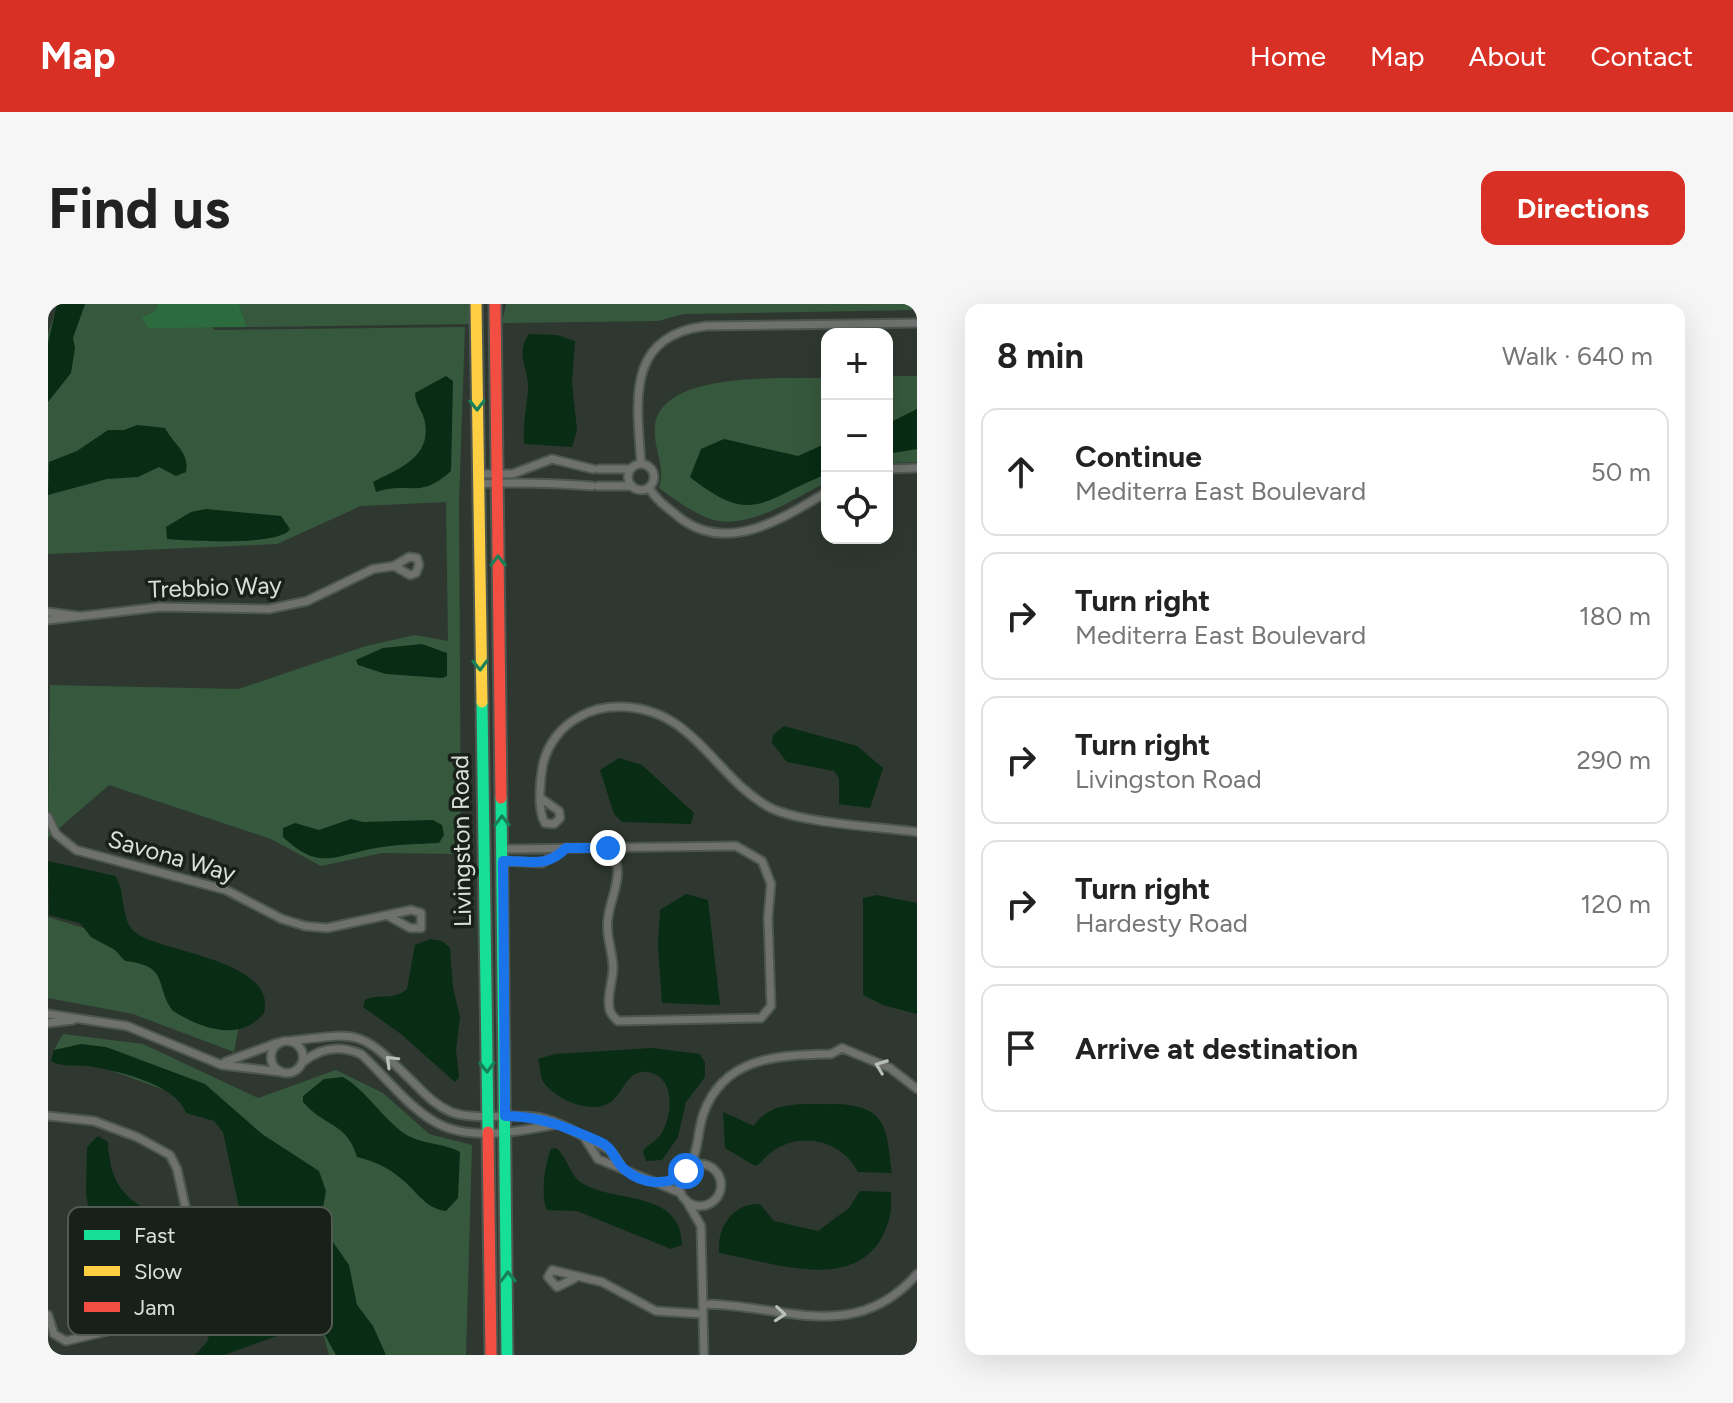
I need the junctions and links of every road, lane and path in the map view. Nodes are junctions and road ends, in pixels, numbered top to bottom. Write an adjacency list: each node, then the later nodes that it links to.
1 (476, 304): 10 (main road, Livingston Road, one-way to 10)
2 (495, 304): 9 (main road, Livingston Road)
3 (917, 323): 4 (street)
4 (641, 464): 7 (street); 13 (street)
5 (579, 465): 7 (street); 9 (street); 11 (street)
6 (917, 468): 8 (street)
7 (630, 469): 12 (street)
8 (893, 469)
9 (497, 478): 10 (street); 11 (street); 24 (main road, Livingston Road, one-way to 9)
10 (478, 479): 35 (main road, Livingston Road, one-way to 35)
11 (579, 485): 12 (street)
12 (631, 486): 13 (street)
13 (649, 488): 14 (street)
14 (821, 495)
15 (394, 566): 17 (street, Trebbio Way)
16 (48, 612): 17 (street, Trebbio Way)
17 (78, 616): 18 (street, Trebbio Way)
18 (48, 620)
19 (542, 799): 21 (street)
20 (48, 817): 25 (street, Savona Way)
21 (917, 832)
22 (566, 848): 23 (street); 24 (street); 24 (street)
23 (608, 848): 23 (street)
24 (502, 855): 37 (main road, Livingston Road)
25 (390, 917)
26 (48, 1014): 27 (street)
27 (88, 1019): 28 (street); 32 (street)
28 (48, 1023)
29 (290, 1041): 30 (street); 31 (street); 35 (street, one-way to 29)
30 (281, 1042): 32 (street); 33 (street)
31 (303, 1062): 33 (street); 39 (street)
32 (215, 1063): 33 (street)
33 (282, 1072)
34 (917, 1089): 42 (street, one-way to 42)
35 (488, 1115): 37 (street); 39 (main road, Livingston Road)
36 (48, 1116): 49 (street)
37 (505, 1116): 38 (street); 40 (main road, Livingston Road)
38 (558, 1124): 40 (street); 41 (street)
39 (488, 1132): 40 (street); 57 (main road, Livingston Road)
40 (505, 1132): 58 (main road, Livingston Road, one-way to 40)
41 (584, 1137): 44 (street); 44 (street)
42 (699, 1146): 43 (street); 45 (street)
43 (710, 1167): 45 (street); 48 (street)
44 (622, 1168): 46 (street)
45 (686, 1171): 46 (street); 47 (street)
46 (656, 1183): 47 (street)
47 (684, 1197): 48 (street); 50 (street)
48 (712, 1203): 50 (street)
49 (185, 1207)
50 (701, 1226): 53 (street)
51 (917, 1274): 53 (street, one-way to 51)
52 (575, 1278): 54 (street)
53 (703, 1304): 54 (street)
54 (703, 1314): 59 (street)
55 (48, 1315): 56 (street)
56 (93, 1335)
57 (491, 1355)
58 (507, 1355)
59 (704, 1355)

